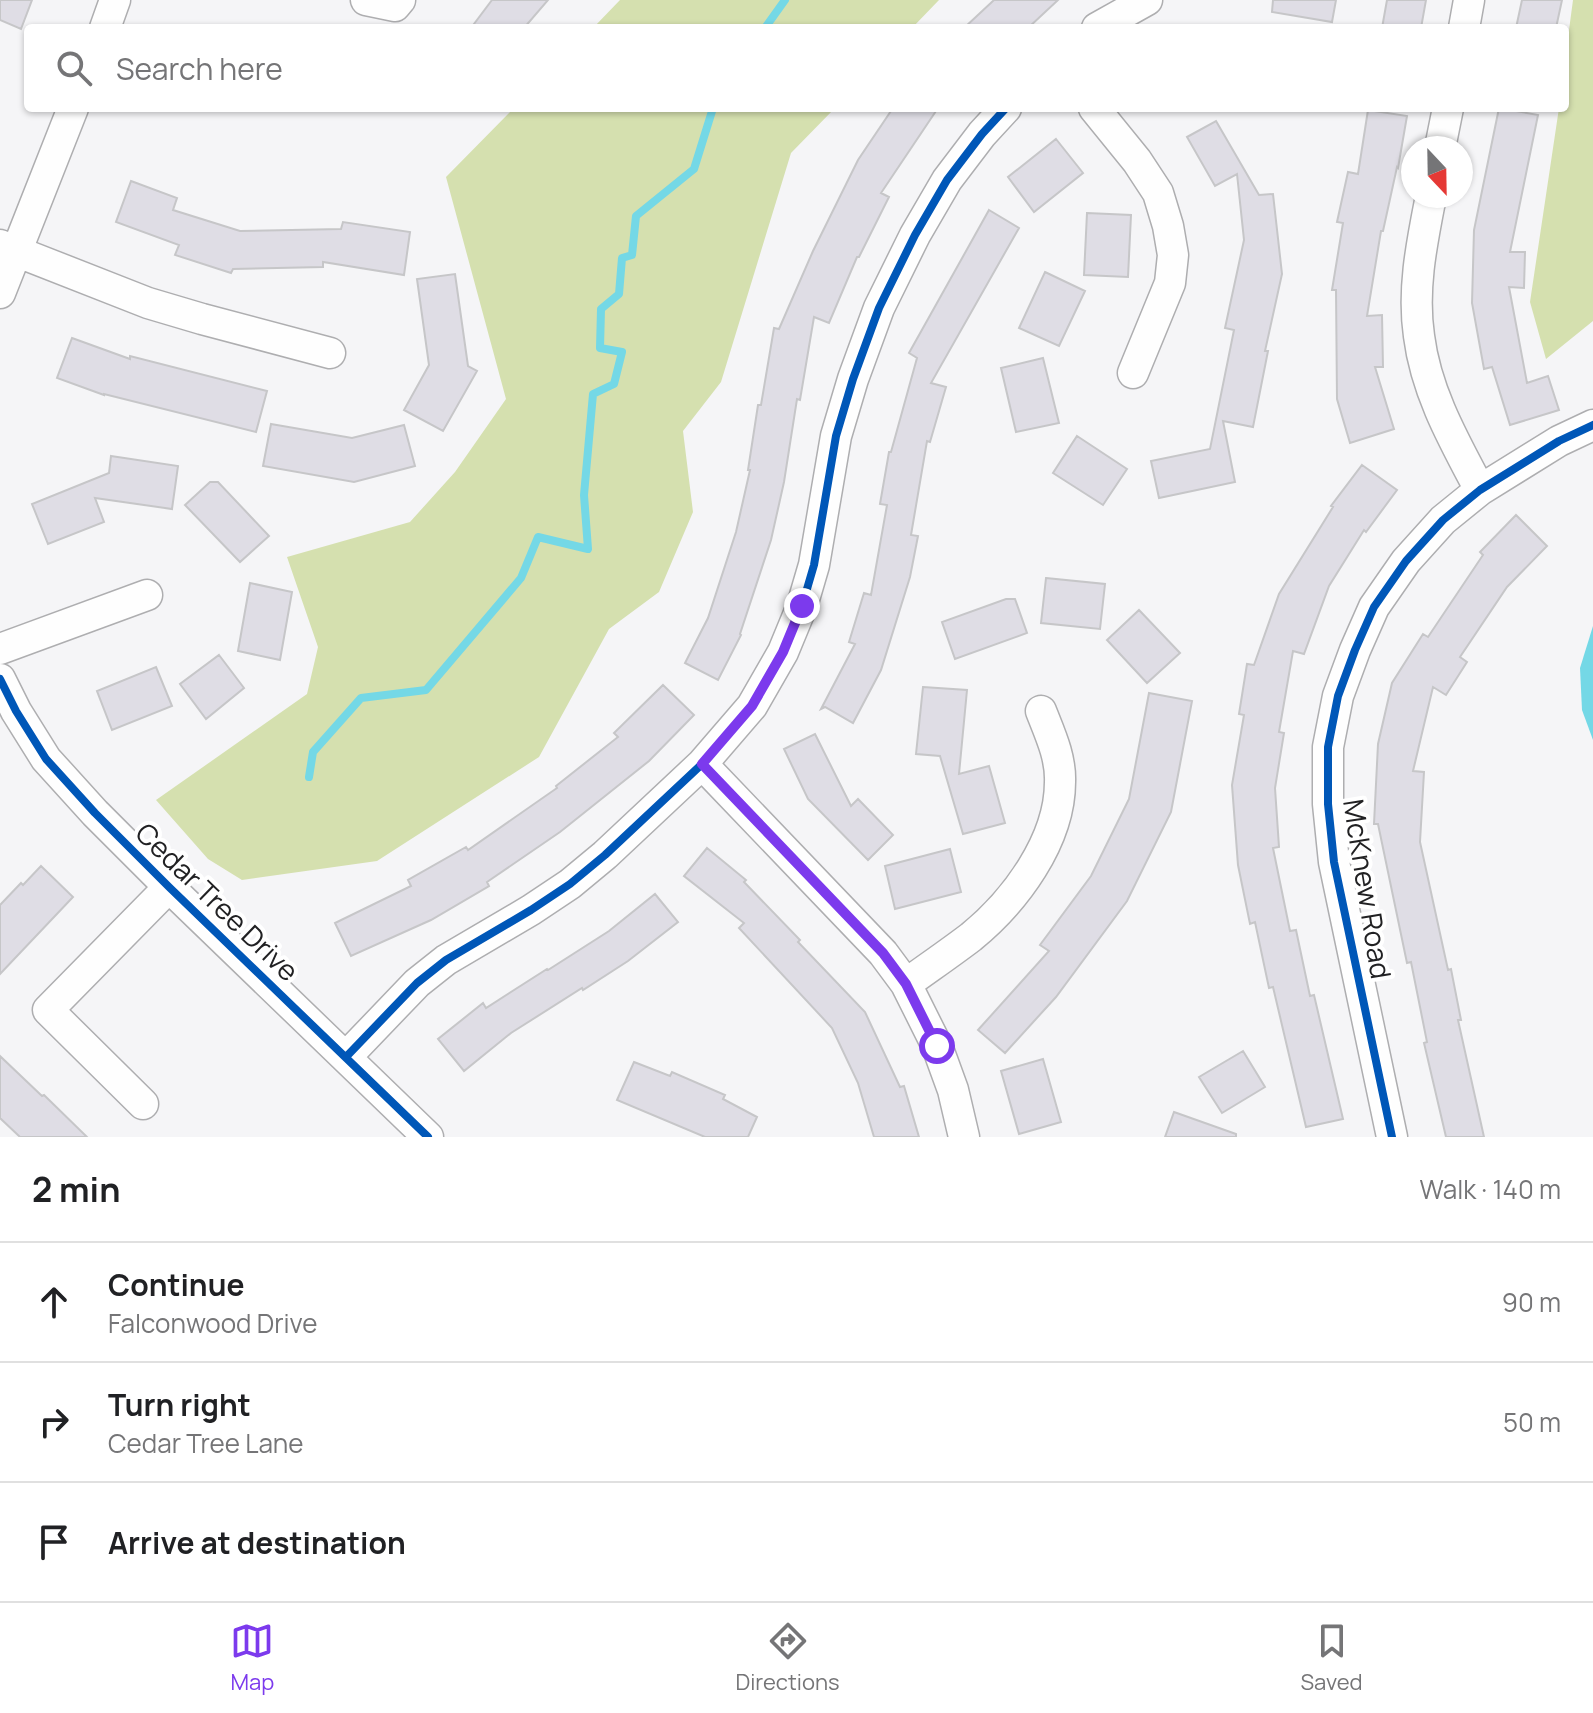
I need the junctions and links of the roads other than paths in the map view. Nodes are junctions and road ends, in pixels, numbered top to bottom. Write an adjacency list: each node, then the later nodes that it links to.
1 (115, 0): 6 (street)
2 (366, 0): 3 (street)
3 (400, 0)
4 (1147, 0): 7 (street)
5 (1469, 0): 8 (street)
6 (106, 24)
7 (1104, 24)
8 (1465, 24)
9 (71, 112): 15 (street)
10 (1002, 112): 25 (street)
11 (1097, 112): 18 (street)
12 (1447, 112): 13 (street)
13 (1442, 136)
14 (1429, 208): 20 (street)
15 (8, 248): 16 (street); 17 (street)
16 (0, 293)
17 (330, 353)
18 (1133, 373)
19 (1593, 425): 20 (street, McKnew Road)
20 (1480, 490): 32 (street, McKnew Road)
21 (147, 595): 22 (street)
22 (0, 649)
23 (0, 679): 26 (street, Cedar Tree Drive)
24 (1041, 711): 27 (street)
25 (702, 764): 27 (street); 28 (street)
26 (169, 887): 28 (street, Cedar Tree Drive); 29 (street)
27 (906, 984): 31 (street)
28 (346, 1057): 30 (street, Cedar Tree Drive)
29 (143, 1104)
30 (428, 1137)
31 (964, 1137)
32 (1392, 1137)

